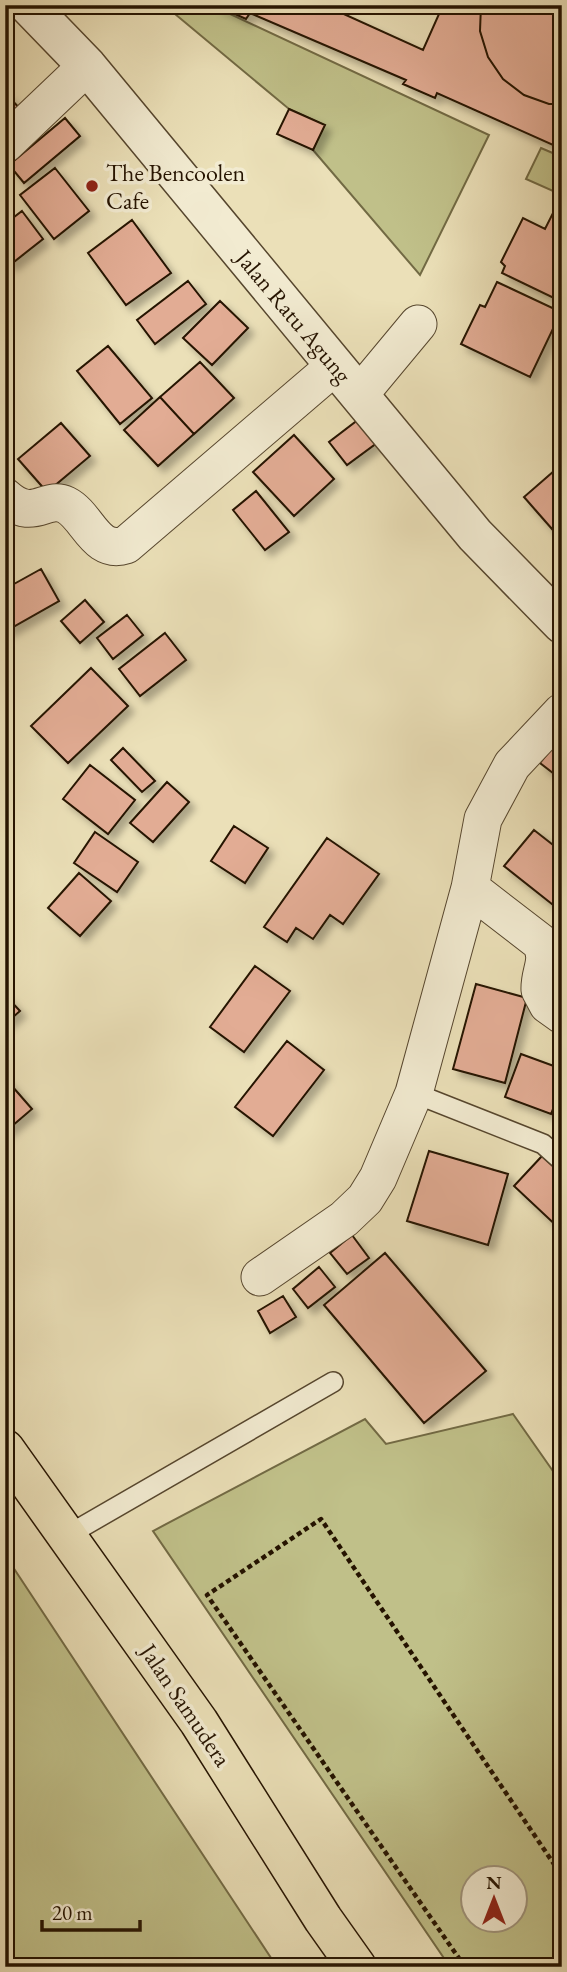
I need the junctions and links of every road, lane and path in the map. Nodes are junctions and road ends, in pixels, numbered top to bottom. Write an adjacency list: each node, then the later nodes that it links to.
1 (28, 5): 2 (street, Jalan Ratu Agung)
2 (86, 66): 3 (street); 5 (street, Jalan Ratu Agung)
3 (5, 144)
4 (418, 324): 6 (street)
5 (335, 366): 6 (street, Jalan Ratu Agung); 7 (street)
6 (359, 395): 8 (street, Jalan Ratu Agung)
7 (5, 497)
8 (562, 624)
9 (562, 712): 10 (street)
10 (470, 888): 11 (street); 12 (street)
11 (562, 1015)
12 (414, 1093): 13 (lane); 14 (street)
13 (562, 1161)
14 (260, 1277)
15 (333, 1382): 17 (lane)
16 (5, 1449): 17 (main road, Jalan Samudera)
17 (68, 1535): 19 (main road, Jalan Samudera)
18 (562, 1876): 20 (path)
19 (357, 1967)
20 (465, 1967)

